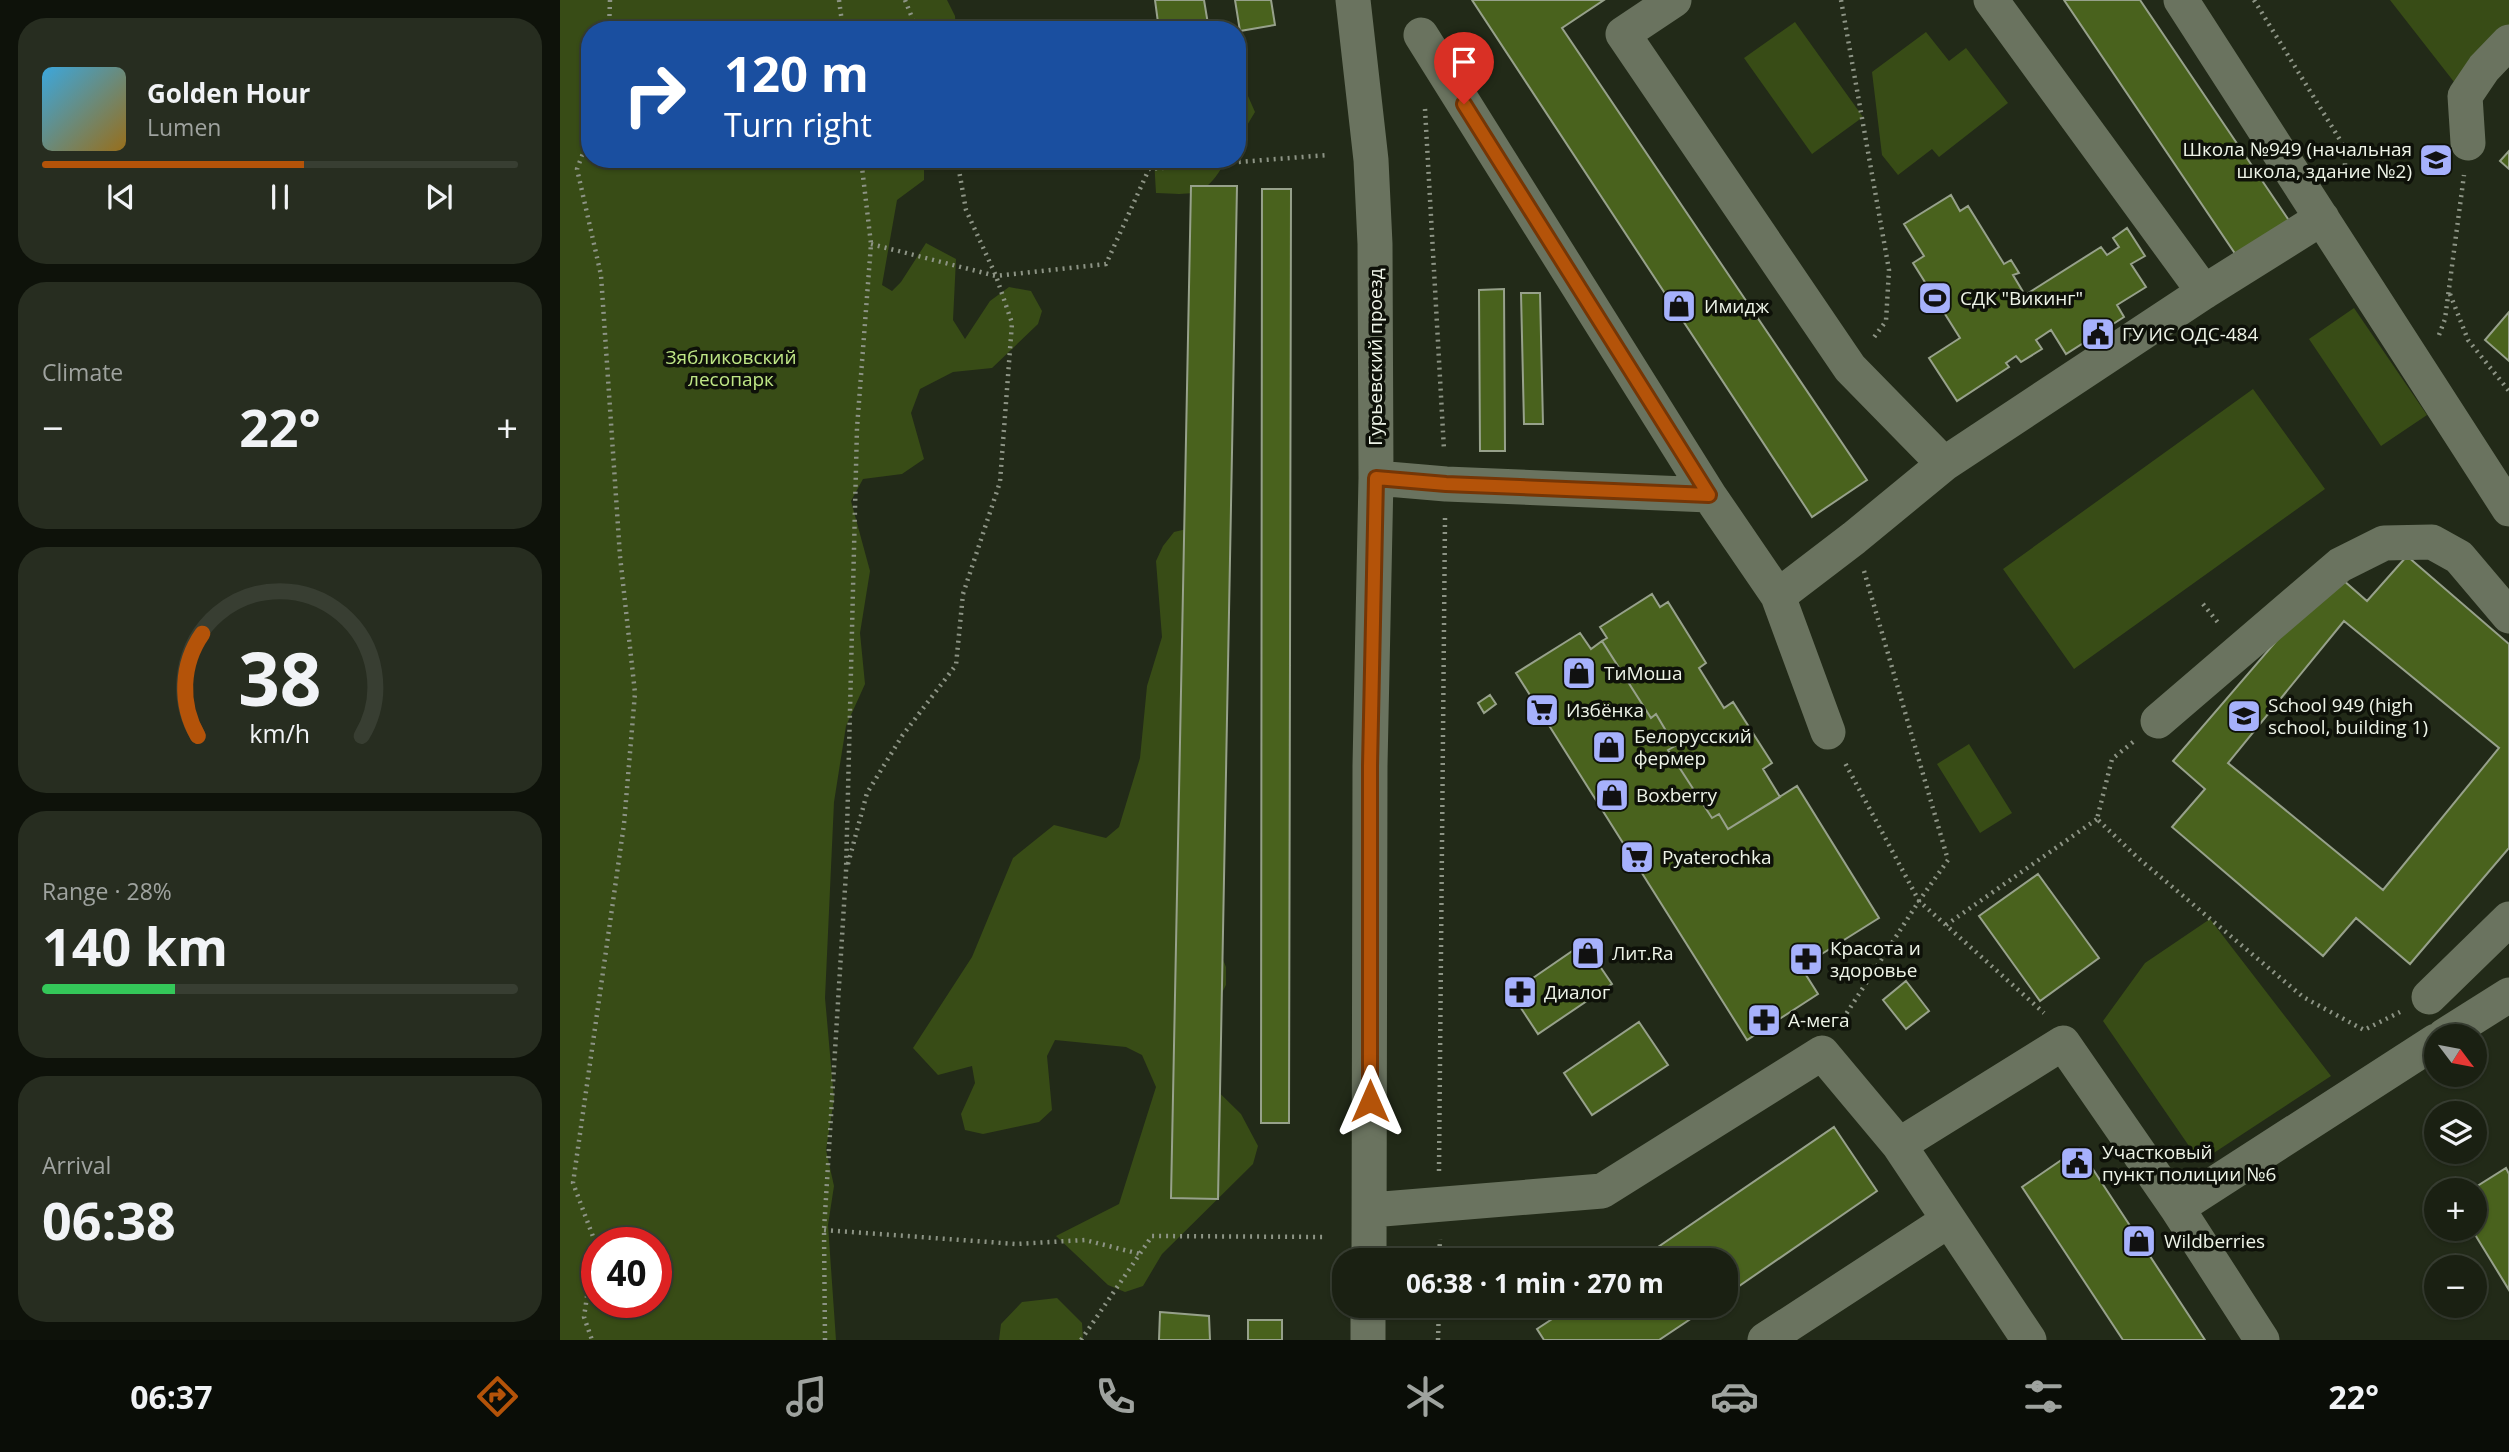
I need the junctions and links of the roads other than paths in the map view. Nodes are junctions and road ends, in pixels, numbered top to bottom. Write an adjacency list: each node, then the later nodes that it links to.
1 (1353, 0): 11 (street, Гурьевский проезд)
2 (1674, 0): 10 (street)
3 (1991, 0): 9 (street)
4 (2192, 4): 8 (street)
5 (1421, 35): 12 (street)
6 (2509, 42): 7 (street)
7 (2468, 143)
8 (2318, 212): 9 (street); 13 (street)
9 (2204, 292): 10 (street)
10 (1944, 464): 14 (street)
11 (1376, 478): 12 (street); 25 (street, Гурьевский проезд)
12 (1709, 495): 14 (street)
13 (2509, 509)
14 (1778, 596): 17 (street)
15 (2509, 616): 16 (street)
16 (2158, 721)
17 (1828, 732)
18 (2509, 919): 20 (street)
19 (2509, 995): 21 (street)
20 (2429, 998)
21 (2463, 1024)
22 (2424, 1049): 24 (street)
23 (1899, 1145): 24 (street); 25 (street); 26 (street)
24 (2177, 1208): 32 (street)
25 (1371, 1210): 27 (street, Гурьевский проезд)
26 (1949, 1220): 30 (street); 31 (street)
27 (1369, 1248)
28 (1368, 1318): 29 (street)
29 (1368, 1340)
30 (1765, 1340)
31 (2029, 1340)
32 (2262, 1340)

